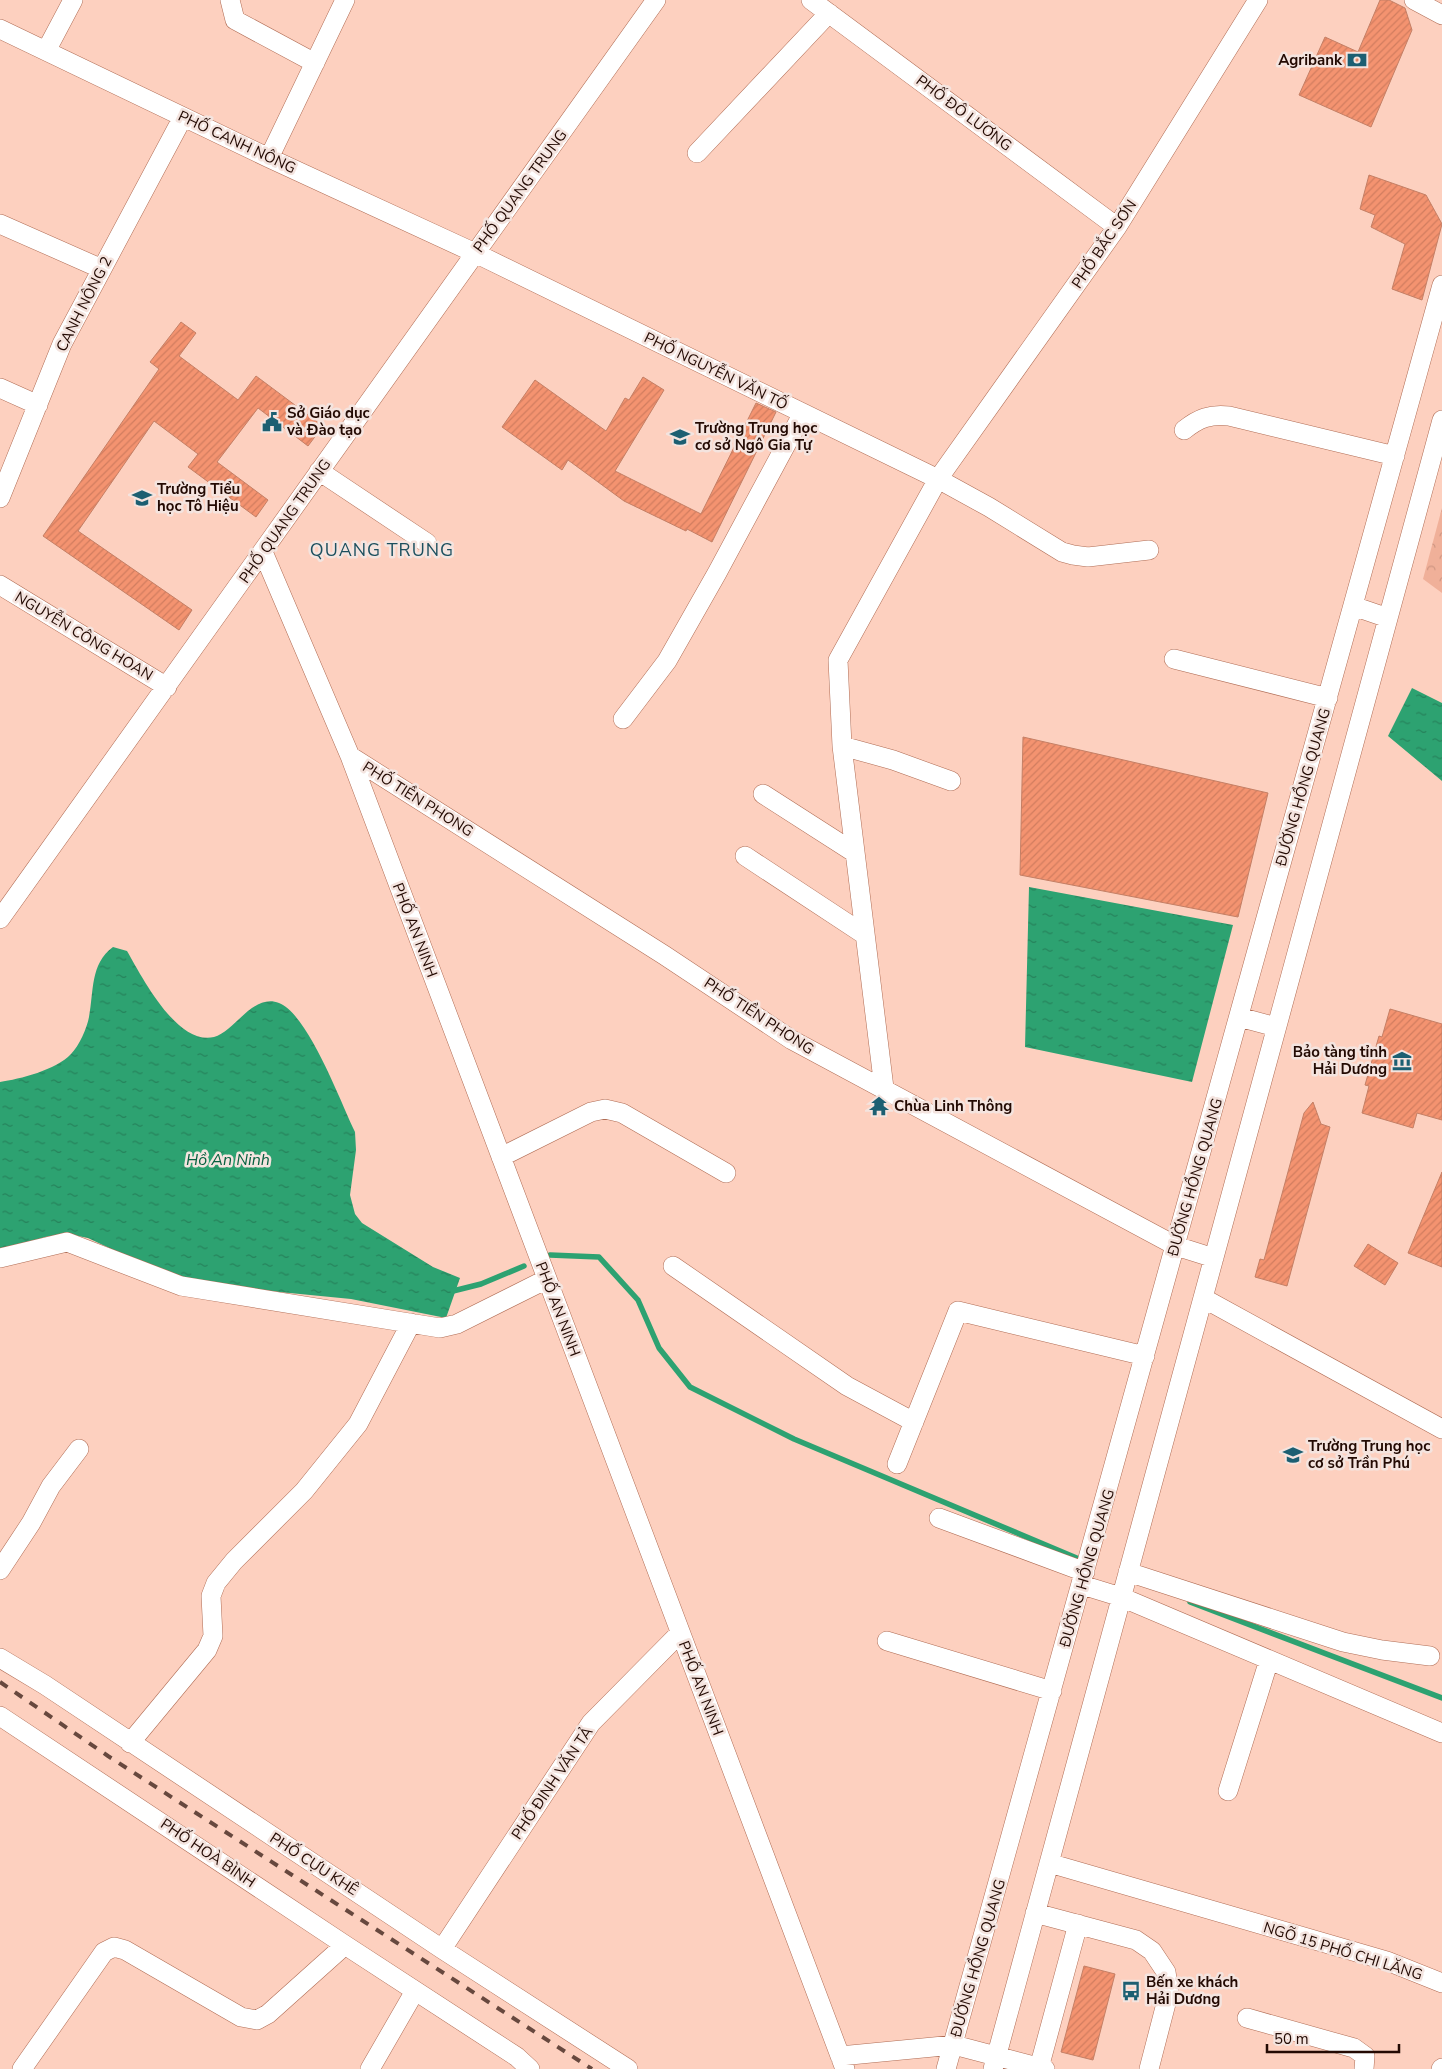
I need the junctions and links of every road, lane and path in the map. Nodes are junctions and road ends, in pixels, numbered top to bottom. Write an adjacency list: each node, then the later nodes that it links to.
1 (73, 0): 11 (street)
2 (230, 0): 12 (street)
3 (345, 0): 12 (street)
4 (656, 0): 18 (street, PHỐ QUANG TRUNG)
5 (812, 0): 8 (street, PHỐ ĐÔ LƯƠNG)
6 (1258, 0): 17 (street, PHỐ BẮC SƠN)
7 (1414, 0): 9 (street)
8 (829, 12): 14 (street); 17 (street, PHỐ ĐÔ LƯƠNG)
9 (1442, 15)
10 (0, 29): 11 (street, PHỐ CANH NÔNG)
11 (46, 51): 13 (street, PHỐ CANH NÔNG)
12 (315, 63): 15 (street)
13 (183, 117): 15 (street, PHỐ CANH NÔNG); 19 (street, CANH NÔNG 2)
14 (697, 153)
15 (269, 158): 18 (street, PHỐ CANH NÔNG)
16 (0, 224): 19 (street)
17 (1117, 227): 28 (street, PHỐ BẮC SƠN)
18 (475, 253): 23 (street, PHỐ NGUYỄN VĂN TỐ); 27 (street, PHỐ QUANG TRUNG)
19 (102, 269): 22 (street, CANH NÔNG 2)
20 (1442, 285): 26 (street, ĐƯỜNG HỒNG QUANG)
21 (0, 388): 22 (street)
22 (38, 405): 29 (street, CANH NÔNG 2)
23 (802, 413): 28 (street, PHỐ NGUYỄN VĂN TỐ); 39 (street)
24 (1442, 420): 35 (street)
25 (1184, 430): 26 (street)
26 (1395, 456): 34 (street, ĐƯỜNG HỒNG QUANG)
27 (319, 471): 30 (street); 32 (street, PHỐ QUANG TRUNG)
28 (938, 480): 31 (street, PHỐ NGUYỄN VĂN TỐ); 40 (street, PHỐ BẮC SƠN)
29 (0, 498)
30 (427, 543)
31 (1149, 550)
32 (263, 552): 37 (street, PHỐ QUANG TRUNG); 41 (street, PHỐ AN NINH)
33 (0, 585): 37 (street, NGUYỄN CÔNG HOAN)
34 (1353, 606): 35 (street); 38 (street, ĐƯỜNG HỒNG QUANG)
35 (1388, 618): 49 (street)
36 (1174, 659): 38 (street)
37 (167, 687): 46 (street, PHỐ QUANG TRUNG)
38 (1328, 698): 48 (street, ĐƯỜNG HỒNG QUANG)
39 (623, 719)
40 (842, 746): 42 (street); 44 (street, PHỐ BẮC SƠN)
41 (350, 756): 50 (street, PHỐ TIỀN PHONG); 51 (street, PHỐ AN NINH)
42 (951, 781)
43 (764, 794): 44 (street)
44 (855, 853): 47 (street, PHỐ BẮC SƠN)
45 (745, 856): 47 (street)
46 (0, 919)
47 (865, 935): 50 (street, PHỐ BẮC SƠN)
48 (1239, 1017): 49 (street); 53 (street, ĐƯỜNG HỒNG QUANG)
49 (1276, 1027): 55 (street)
50 (884, 1088): 53 (street, PHỐ TIỀN PHONG)
51 (501, 1157): 52 (street); 57 (street, PHỐ AN NINH)
52 (726, 1173)
53 (1176, 1246): 55 (street, PHỐ TIỀN PHONG); 60 (street, ĐƯỜNG HỒNG QUANG)
54 (0, 1258): 59 (street)
55 (1214, 1258): 58 (street)
56 (673, 1266): 61 (street)
57 (547, 1279): 59 (street); 70 (street, PHỐ AN NINH)
58 (1203, 1298): 62 (street); 67 (street)
59 (411, 1323): 78 (street)
60 (1145, 1356): 61 (street); 68 (street, ĐƯỜNG HỒNG QUANG)
61 (914, 1422): 64 (street)
62 (1442, 1429)
63 (79, 1449): 66 (street)
64 (897, 1464)
65 (939, 1518): 68 (street)
66 (0, 1570)
67 (1128, 1572): 69 (street); 72 (street)
68 (1084, 1578): 69 (street); 75 (street, ĐƯỜNG HỒNG QUANG)
69 (1121, 1597): 74 (street); 80 (street)
70 (680, 1633): 84 (street, PHỐ ĐINH VĂN TẢ); 89 (street, PHỐ AN NINH)
71 (886, 1641): 75 (street)
72 (1430, 1656)
73 (0, 1658): 78 (street, PHỐ CỰU KHÊ)
74 (1270, 1660): 77 (street); 79 (street)
75 (1052, 1691): 88 (street, ĐƯỜNG HỒNG QUANG)
76 (0, 1716): 83 (street, PHỐ HOÀ BÌNH)
77 (1442, 1733)
78 (130, 1743): 84 (street, PHỐ CỰU KHÊ)
79 (1228, 1791)
80 (1049, 1863): 81 (street); 85 (street, NGÕ 15 PHỐ CHI LĂNG)
81 (1035, 1913): 82 (street); 90 (street)
82 (1078, 1924): 91 (street); 97 (street)
83 (345, 1946): 86 (street, PHỐ HOÀ BÌNH); 92 (street)
84 (442, 1949): 95 (street, PHỐ CỰU KHÊ)
85 (1442, 1983)
86 (415, 1991): 93 (street); 94 (street, PHỐ HOÀ BÌNH)
87 (1247, 2018): 98 (street)
88 (954, 2045): 89 (street); 90 (street); 96 (street, ĐƯỜNG HỒNG QUANG)
89 (842, 2062)
90 (994, 2063): 91 (street)
91 (1042, 2068)
92 (22, 2069)
93 (370, 2069)
94 (530, 2069)
95 (628, 2069)
96 (946, 2069)
97 (1149, 2069)
98 (1364, 2069)

